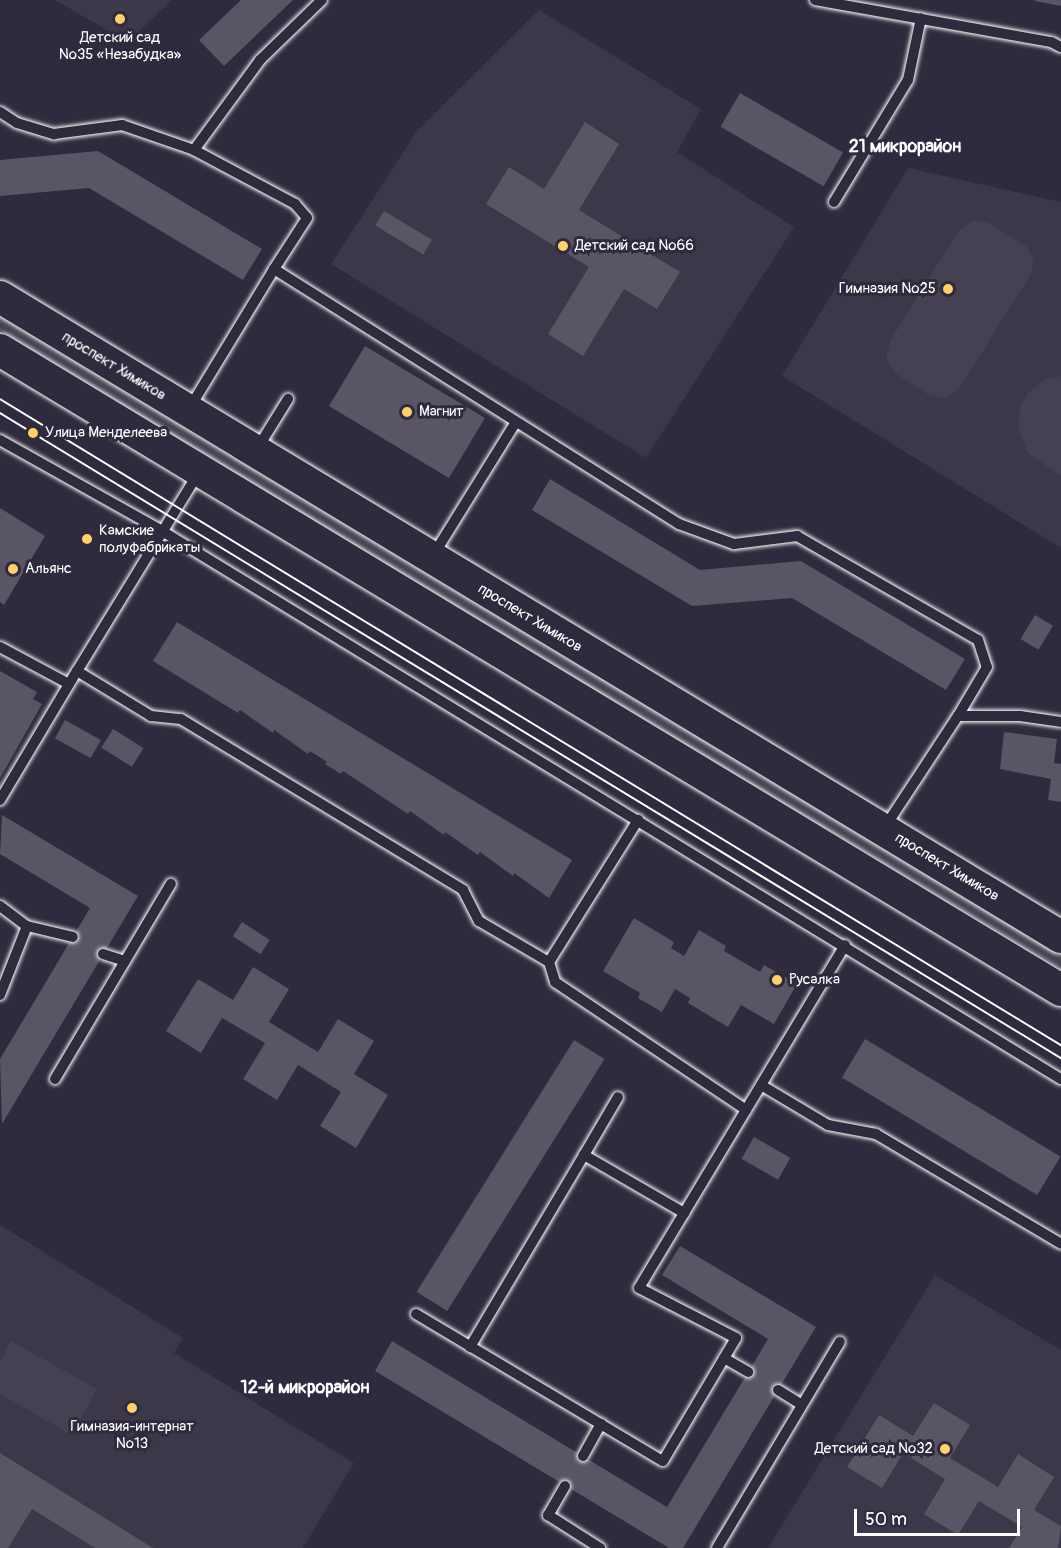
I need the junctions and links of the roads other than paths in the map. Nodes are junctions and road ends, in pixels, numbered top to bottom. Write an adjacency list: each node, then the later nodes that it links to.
1 (322, 0): 6 (lane)
2 (815, 0): 3 (lane)
3 (921, 18): 4 (lane); 7 (lane)
4 (1061, 47)
5 (0, 112): 6 (lane)
6 (194, 150): 8 (lane)
7 (834, 202)
8 (274, 269): 12 (lane); 13 (lane)
9 (0, 297): 12 (main road, проспект Химиков)
10 (0, 350): 16 (main road)
11 (288, 399): 15 (lane)
12 (188, 411): 15 (main road, проспект Химиков)
13 (516, 422): 18 (lane); 22 (lane)
14 (0, 440): 17 (lane)
15 (256, 452): 18 (main road, проспект Химиков)
16 (200, 470): 17 (lane); 36 (main road)
17 (162, 531): 20 (lane); 25 (lane)
18 (431, 559): 26 (main road, проспект Химиков)
19 (0, 647): 21 (lane)
20 (77, 671): 21 (lane); 35 (lane)
21 (69, 684): 24 (lane)
22 (958, 716): 23 (lane); 26 (lane)
23 (1061, 722)
24 (0, 800)
25 (638, 820): 32 (lane); 35 (lane)
26 (883, 829): 31 (main road, проспект Химиков)
27 (171, 884): 34 (lane)
28 (0, 906): 29 (lane)
29 (27, 926): 30 (lane); 37 (lane)
30 (73, 937)
31 (1061, 937)
32 (845, 945): 39 (lane); 40 (lane)
33 (103, 954): 34 (lane)
34 (125, 962): 38 (lane)
35 (549, 962): 42 (lane)
36 (1061, 990)
37 (0, 995)
38 (55, 1079)
39 (1061, 1079)
40 (761, 1085): 42 (lane); 45 (lane)
41 (618, 1097): 43 (lane)
42 (746, 1110): 44 (lane)
43 (584, 1155): 44 (lane); 48 (lane)
44 (684, 1213): 49 (lane)
45 (1061, 1244)
46 (416, 1314): 48 (lane)
47 (840, 1342): 52 (lane)
48 (470, 1347): 53 (lane)
49 (724, 1358): 50 (lane); 53 (lane)
50 (748, 1372)
51 (778, 1390): 52 (lane)
52 (802, 1405): 57 (lane)
53 (601, 1424): 54 (lane)
54 (582, 1455)
55 (565, 1486): 56 (lane)
56 (600, 1548)
57 (717, 1548)

